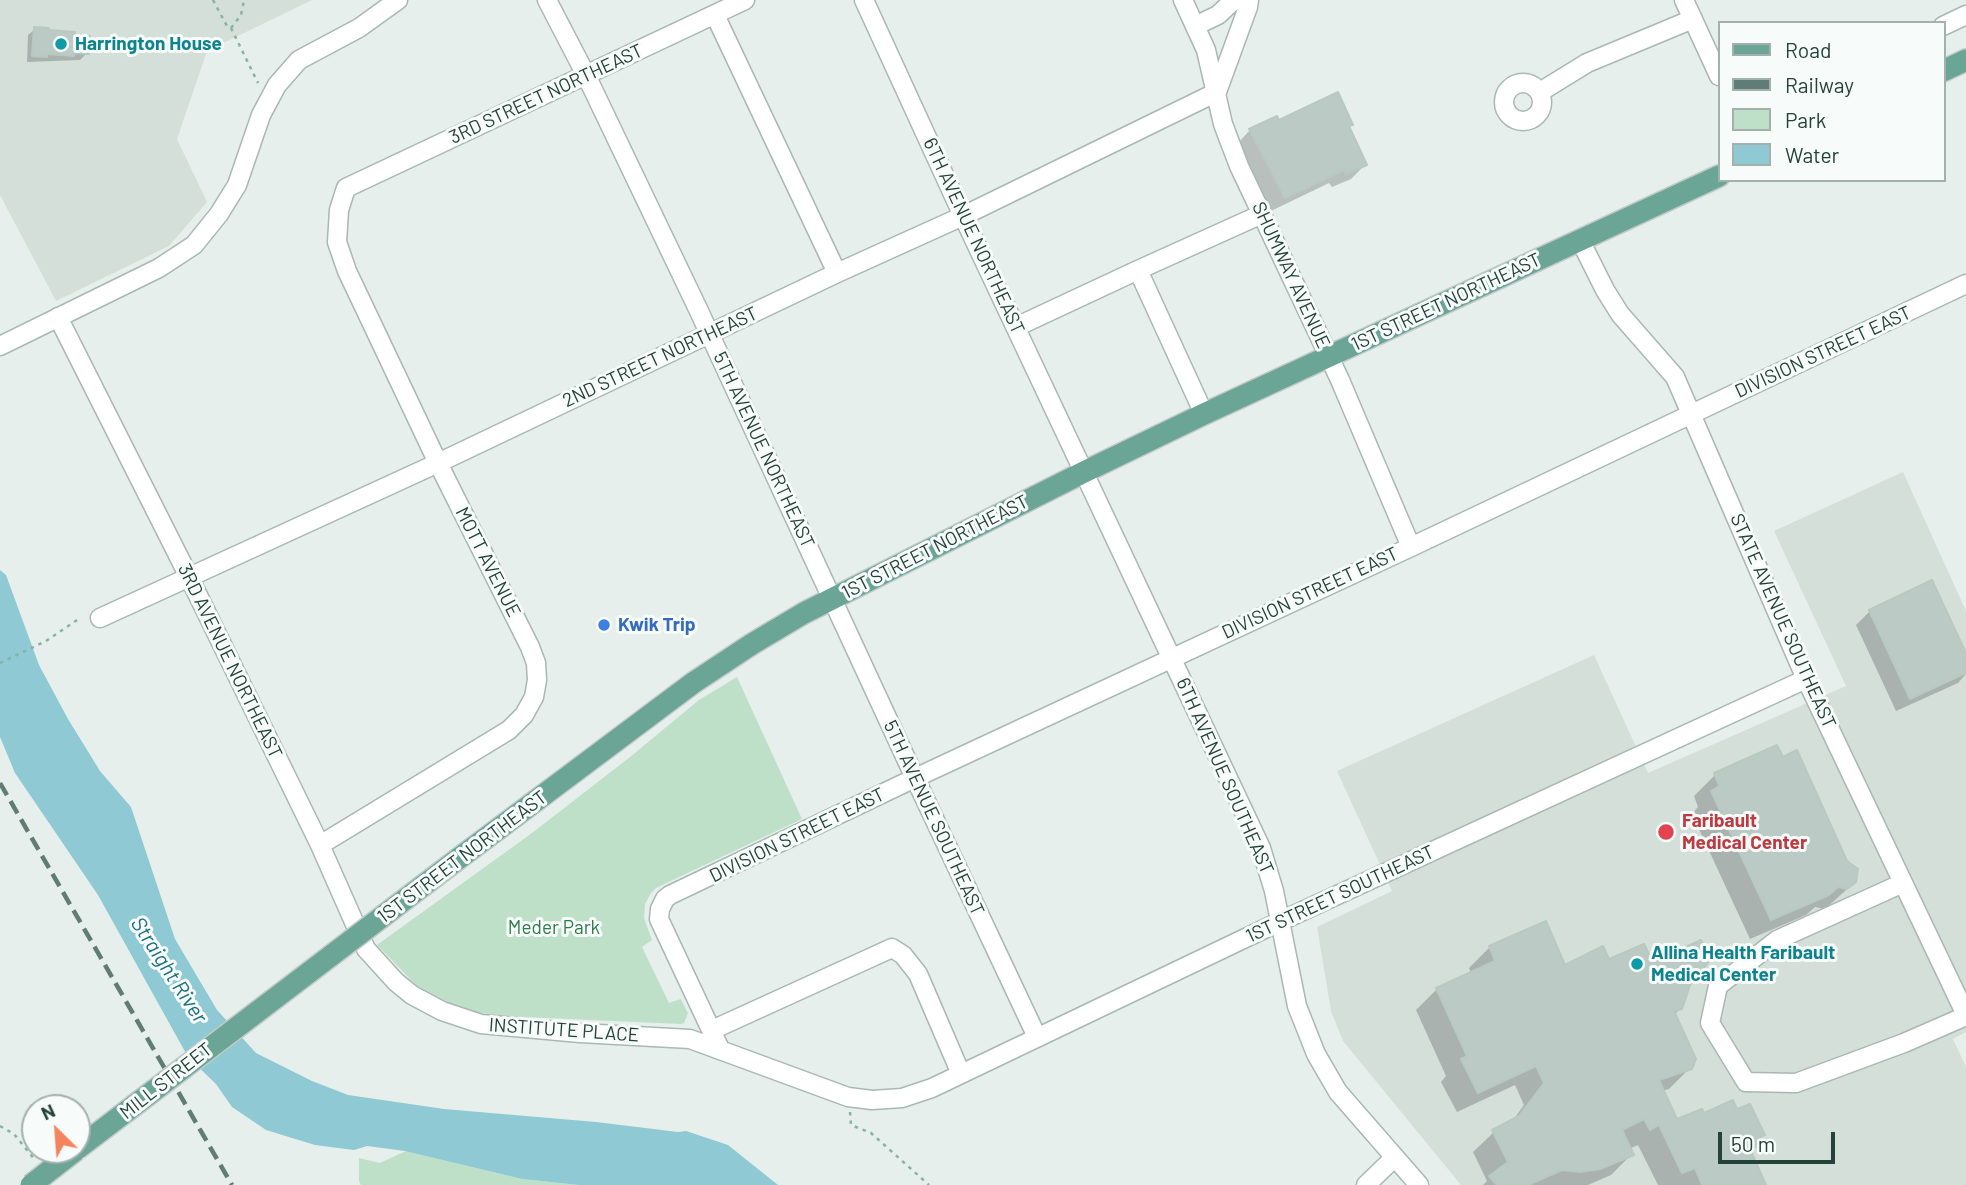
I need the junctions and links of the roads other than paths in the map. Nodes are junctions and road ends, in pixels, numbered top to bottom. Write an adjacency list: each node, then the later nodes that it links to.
1 (398, 0): 28 (street)
2 (547, 0): 17 (street, 5TH AVENUE NORTHEAST)
3 (745, 0): 9 (street, 3RD STREET NORTHEAST)
4 (864, 0): 23 (street, 6TH AVENUE NORTHEAST)
5 (1183, 0): 13 (street, SHUMWAY AVENUE)
6 (1234, 0): 13 (street)
7 (1249, 0): 18 (street)
8 (1684, 0): 11 (street)
9 (715, 15): 17 (street, 3RD STREET NORTHEAST); 26 (street)
10 (1966, 15): 12 (street)
11 (1693, 19): 16 (street); 19 (street)
12 (1945, 25)
13 (1195, 26): 18 (street, SHUMWAY AVENUE)
14 (1966, 60): 15 (main road)
15 (1945, 70)
16 (1717, 72)
17 (586, 75): 21 (street, 3RD STREET NORTHEAST); 30 (street, 5TH AVENUE NORTHEAST)
18 (1216, 92): 22 (street, SHUMWAY AVENUE); 23 (street, 2ND STREET NORTHEAST)
19 (1539, 92)
20 (1717, 177): 24 (main road, 1ST STREET NORTHEAST)
21 (346, 188): 35 (street, MOTT AVENUE)
22 (1262, 214): 25 (street); 32 (street, SHUMWAY AVENUE)
23 (963, 216): 26 (street, 2ND STREET NORTHEAST); 29 (street, 6TH AVENUE NORTHEAST)
24 (1580, 240): 32 (main road, 1ST STREET NORTHEAST); 34 (street, STATE AVENUE SOUTHEAST)
25 (1138, 270): 29 (street); 33 (street)
26 (837, 273): 30 (street, 2ND STREET NORTHEAST)
27 (1966, 284): 34 (street, DIVISION STREET EAST)
28 (58, 317): 31 (street); 38 (street, 3RD AVENUE NORTHEAST)
29 (1016, 327): 36 (street, 6TH AVENUE NORTHEAST)
30 (710, 334): 35 (street, 2ND STREET NORTHEAST); 39 (street, 5TH AVENUE NORTHEAST)
31 (0, 346)
32 (1329, 356): 33 (main road, 1ST STREET NORTHEAST); 37 (street, SHUMWAY AVENUE)
33 (1204, 414): 36 (main road, 1ST STREET NORTHEAST)
34 (1692, 414): 37 (street, DIVISION STREET EAST); 42 (street, STATE AVENUE SOUTHEAST)
35 (438, 463): 38 (street, 2ND STREET NORTHEAST); 44 (street, MOTT AVENUE)
36 (1084, 472): 39 (main road, 1ST STREET NORTHEAST); 41 (street, 6TH AVENUE SOUTHEAST)
37 (1411, 547): 41 (street, DIVISION STREET EAST)
38 (189, 577): 40 (street, 2ND STREET NORTHEAST); 44 (street, 3RD AVENUE NORTHEAST)
39 (833, 599): 43 (street, 5TH AVENUE SOUTHEAST); 51 (main road, 1ST STREET NORTHEAST, bridge)
40 (100, 618)
41 (1172, 657): 43 (street, DIVISION STREET EAST); 46 (street, 6TH AVENUE SOUTHEAST)
42 (1806, 679): 45 (street, STATE AVENUE SOUTHEAST); 46 (street, 1ST STREET SOUTHEAST)
43 (915, 778): 49 (street, DIVISION STREET EAST); 50 (street, 5TH AVENUE SOUTHEAST)
44 (320, 845): 47 (street, 3RD AVENUE NORTHEAST)
45 (1903, 883): 48 (street, STATE AVENUE SOUTHEAST); 48 (street)
46 (1281, 921): 50 (street, 1ST STREET SOUTHEAST); 56 (street, 6TH AVENUE SOUTHEAST)
47 (412, 995): 52 (street, INSTITUTE PLACE)
48 (1966, 1015)
49 (712, 1030): 52 (street); 53 (street)
50 (1037, 1037): 53 (street, 1ST STREET SOUTHEAST)
51 (222, 1038): 55 (main road, MILL STREET, bridge)
52 (720, 1049): 54 (street, INSTITUTE PLACE)
53 (961, 1074): 54 (street, 1ST STREET SOUTHEAST)
54 (848, 1097)
55 (91, 1139)
56 (1394, 1157): 59 (street); 60 (street, 6TH AVENUE SOUTHEAST)
57 (53, 1164): 58 (main road, MILL STREET, bridge)
58 (35, 1175)
59 (1366, 1185)
60 (1419, 1185)

